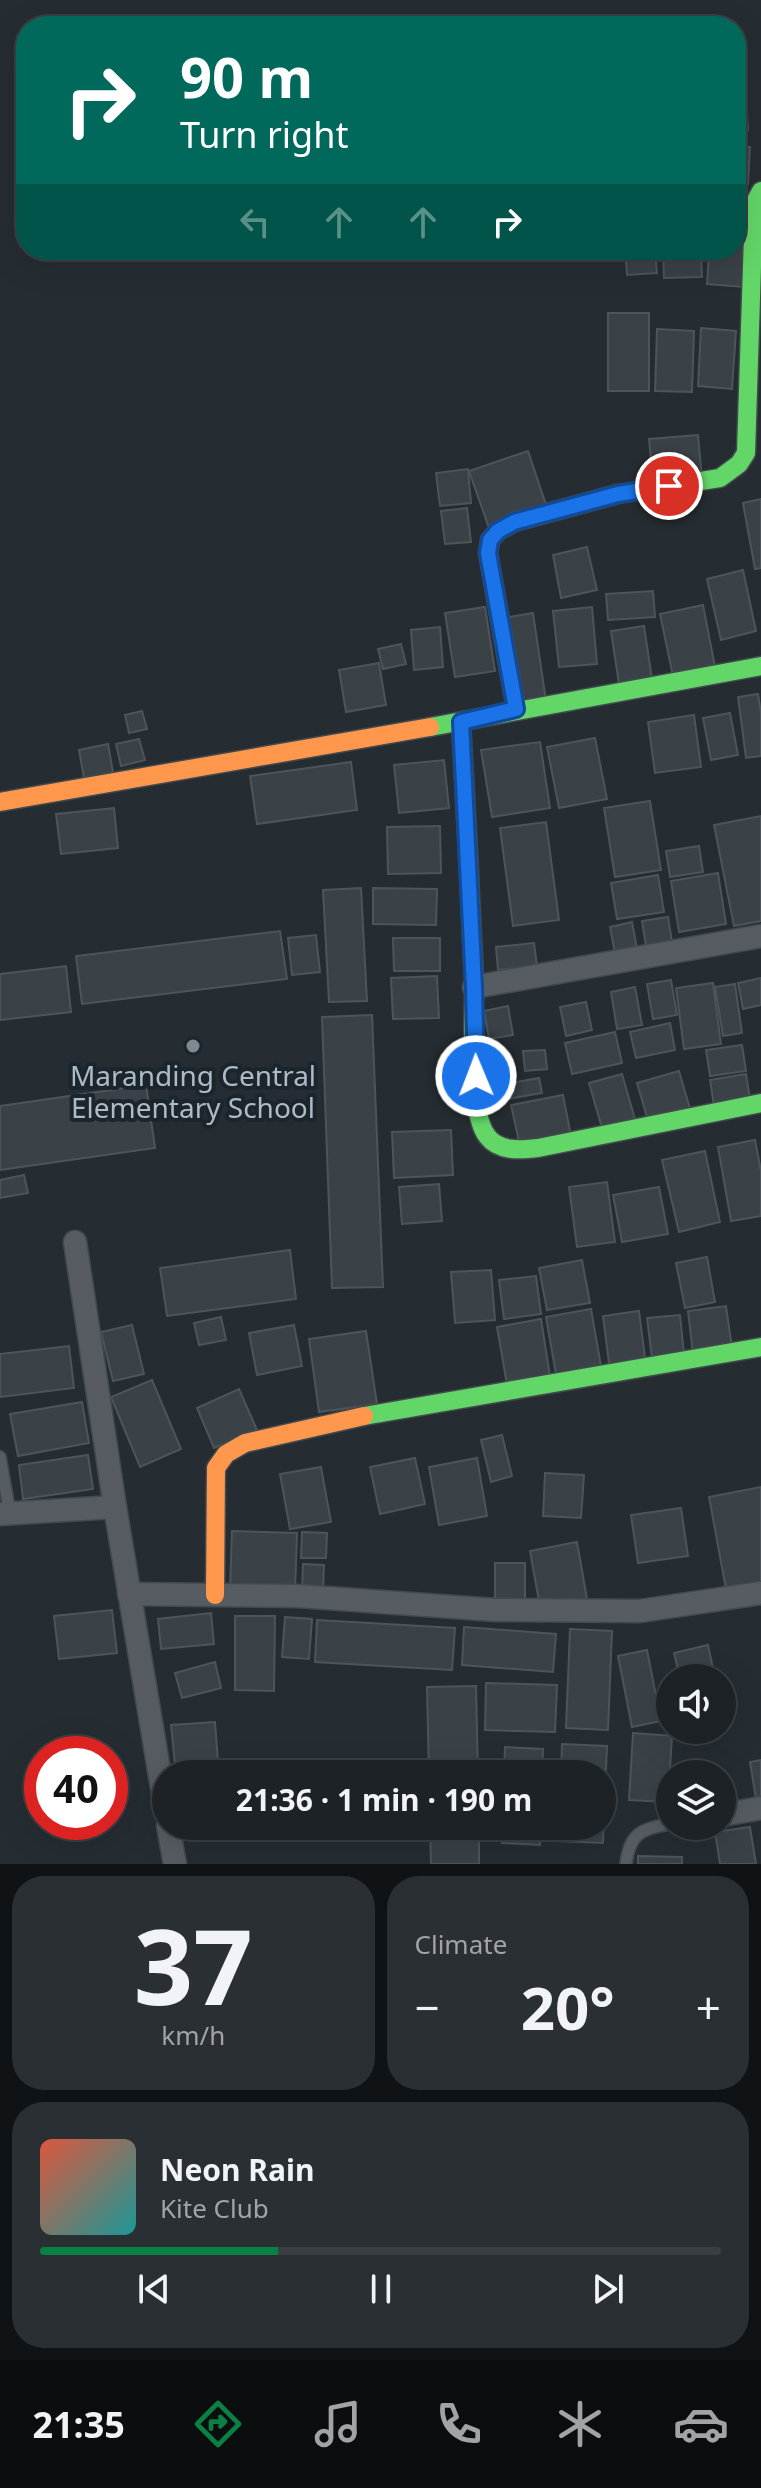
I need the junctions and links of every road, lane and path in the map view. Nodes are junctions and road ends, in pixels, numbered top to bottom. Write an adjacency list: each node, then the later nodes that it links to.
1 (761, 191): 3 (street)
2 (761, 666): 3 (street)
3 (516, 709): 4 (street)
4 (461, 722): 5 (street); 7 (street)
5 (0, 802)
6 (761, 936): 7 (street)
7 (474, 987): 8 (street)
8 (761, 1103)
9 (75, 1242): 12 (street)
10 (761, 1347): 16 (street)
11 (0, 1457): 13 (lane)
12 (115, 1507): 13 (street); 15 (street)
13 (5, 1514)
14 (761, 1593): 16 (street)
15 (129, 1594): 16 (street); 17 (street)
16 (215, 1595)
17 (157, 1760)
18 (761, 1808): 19 (street)
19 (736, 1812)
20 (656, 1826): 23 (lane)
21 (171, 1840): 22 (street)
22 (175, 1864)
23 (626, 1864)

